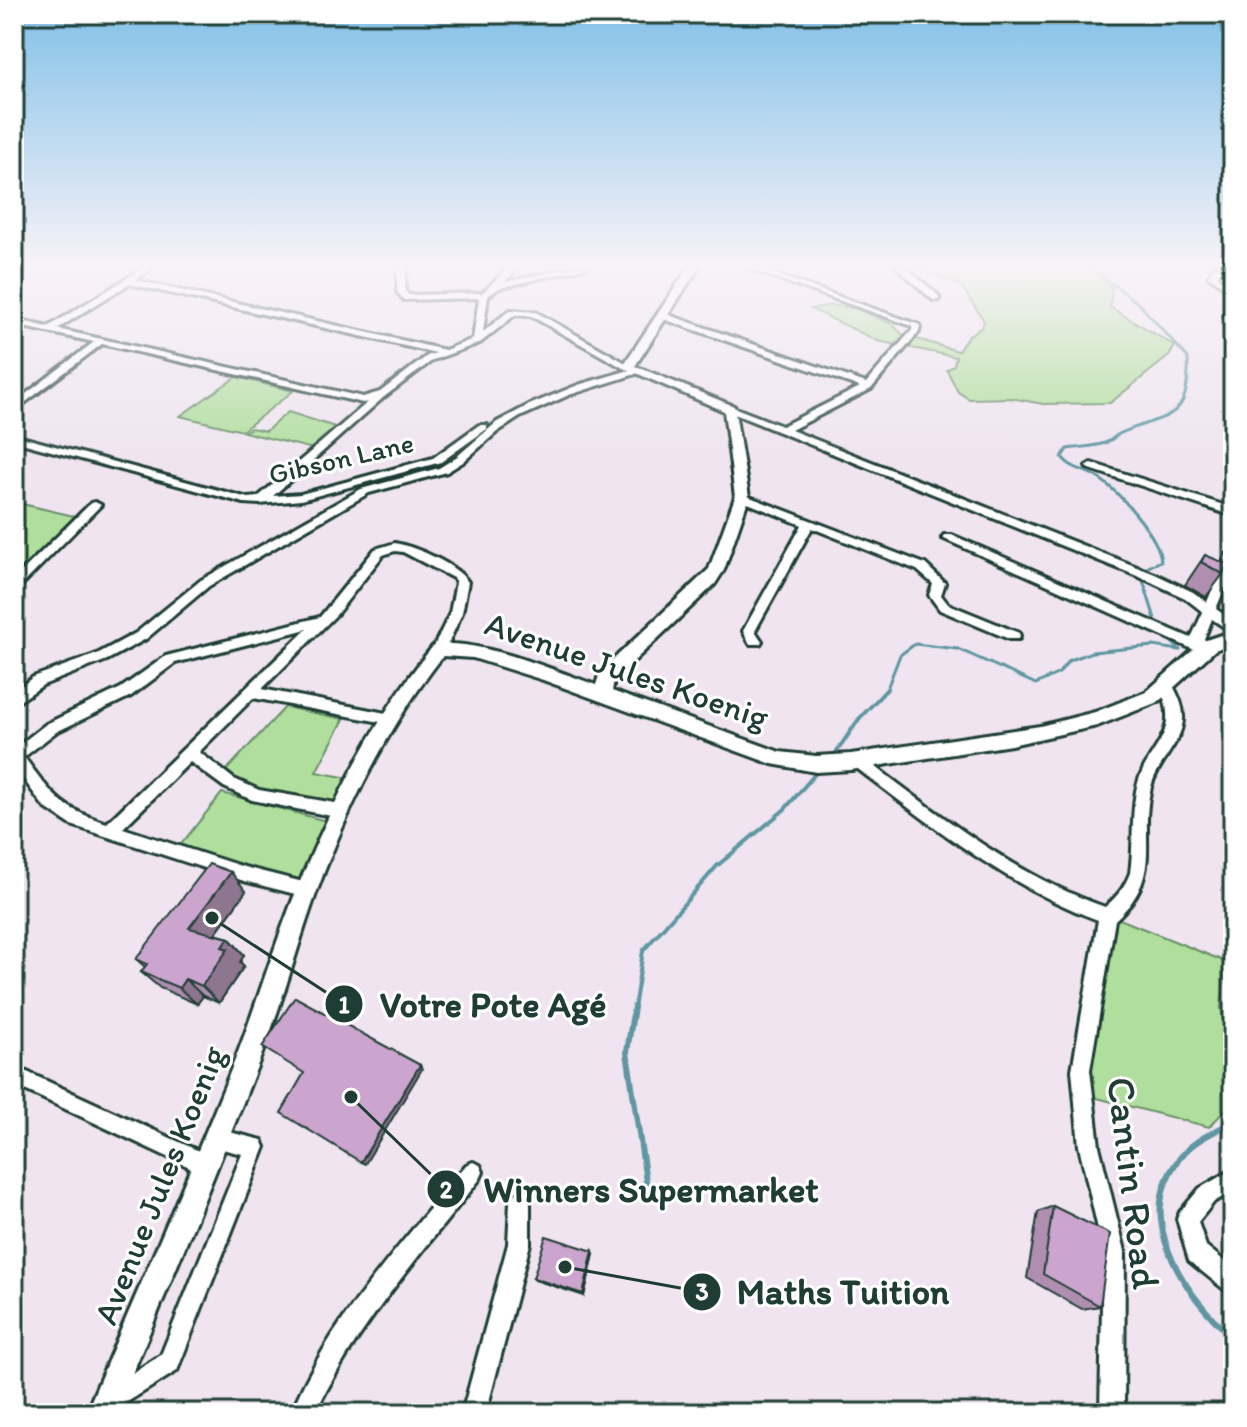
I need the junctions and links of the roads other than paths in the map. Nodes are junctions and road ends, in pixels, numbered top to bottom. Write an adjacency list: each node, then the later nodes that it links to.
1 (66, 334): 9 (street)
2 (371, 334): 11 (street)
3 (478, 334): 10 (street)
4 (486, 334): 10 (street)
5 (566, 334): 12 (street)
6 (652, 334): 12 (street)
7 (714, 334): 14 (street)
8 (913, 334): 14 (street)
9 (101, 341): 15 (street); 16 (street)
10 (477, 341): 11 (street)
11 (444, 352): 15 (street)
12 (631, 369): 13 (street); 17 (street)
13 (616, 376): 22 (street, Gibson Lane); 39 (street)
14 (868, 387): 18 (street)
15 (378, 396): 22 (street)
16 (14, 408)
17 (730, 409): 18 (street); 21 (street)
18 (782, 430): 29 (street)
19 (14, 438): 22 (street, Gibson Lane)
20 (1091, 466): 24 (street)
21 (742, 497): 25 (street); 36 (street)
22 (260, 501)
23 (95, 505): 28 (street)
24 (1233, 512)
25 (809, 523): 32 (street); 33 (street)
26 (948, 538): 34 (street)
27 (1233, 554): 29 (street)
28 (14, 586)
29 (1211, 609): 31 (street); 34 (street)
30 (324, 620): 35 (street); 38 (street); 42 (street)
31 (1233, 628)
32 (1014, 636)
33 (755, 641)
34 (1218, 642): 37 (street, Avenue Jules Koenig)
35 (439, 650): 36 (street, Avenue Jules Koenig); 40 (street, Avenue Jules Koenig)
36 (596, 685): 43 (street, Avenue Jules Koenig)
37 (1167, 688): 43 (street, Avenue Jules Koenig); 47 (street)
38 (249, 692): 40 (street); 41 (street)
39 (14, 700)
40 (391, 719): 44 (street, Avenue Jules Koenig)
41 (189, 753): 44 (street); 45 (street)
42 (15, 755): 45 (street)
43 (859, 762): 47 (street)
44 (341, 811): 46 (street, Avenue Jules Koenig)
45 (109, 832): 46 (street)
46 (307, 890): 49 (street, Avenue Jules Koenig)
47 (1107, 916): 58 (street, Cantin Road)
48 (14, 1075): 50 (street)
49 (217, 1139): 50 (street, Avenue Jules Koenig); 55 (street)
50 (207, 1165): 55 (street, Avenue Jules Koenig)
51 (473, 1172): 56 (street)
52 (1233, 1179): 54 (street)
53 (520, 1202): 57 (street)
54 (1233, 1282)
55 (102, 1409)
56 (303, 1413)
57 (474, 1413)
58 (1112, 1413)

